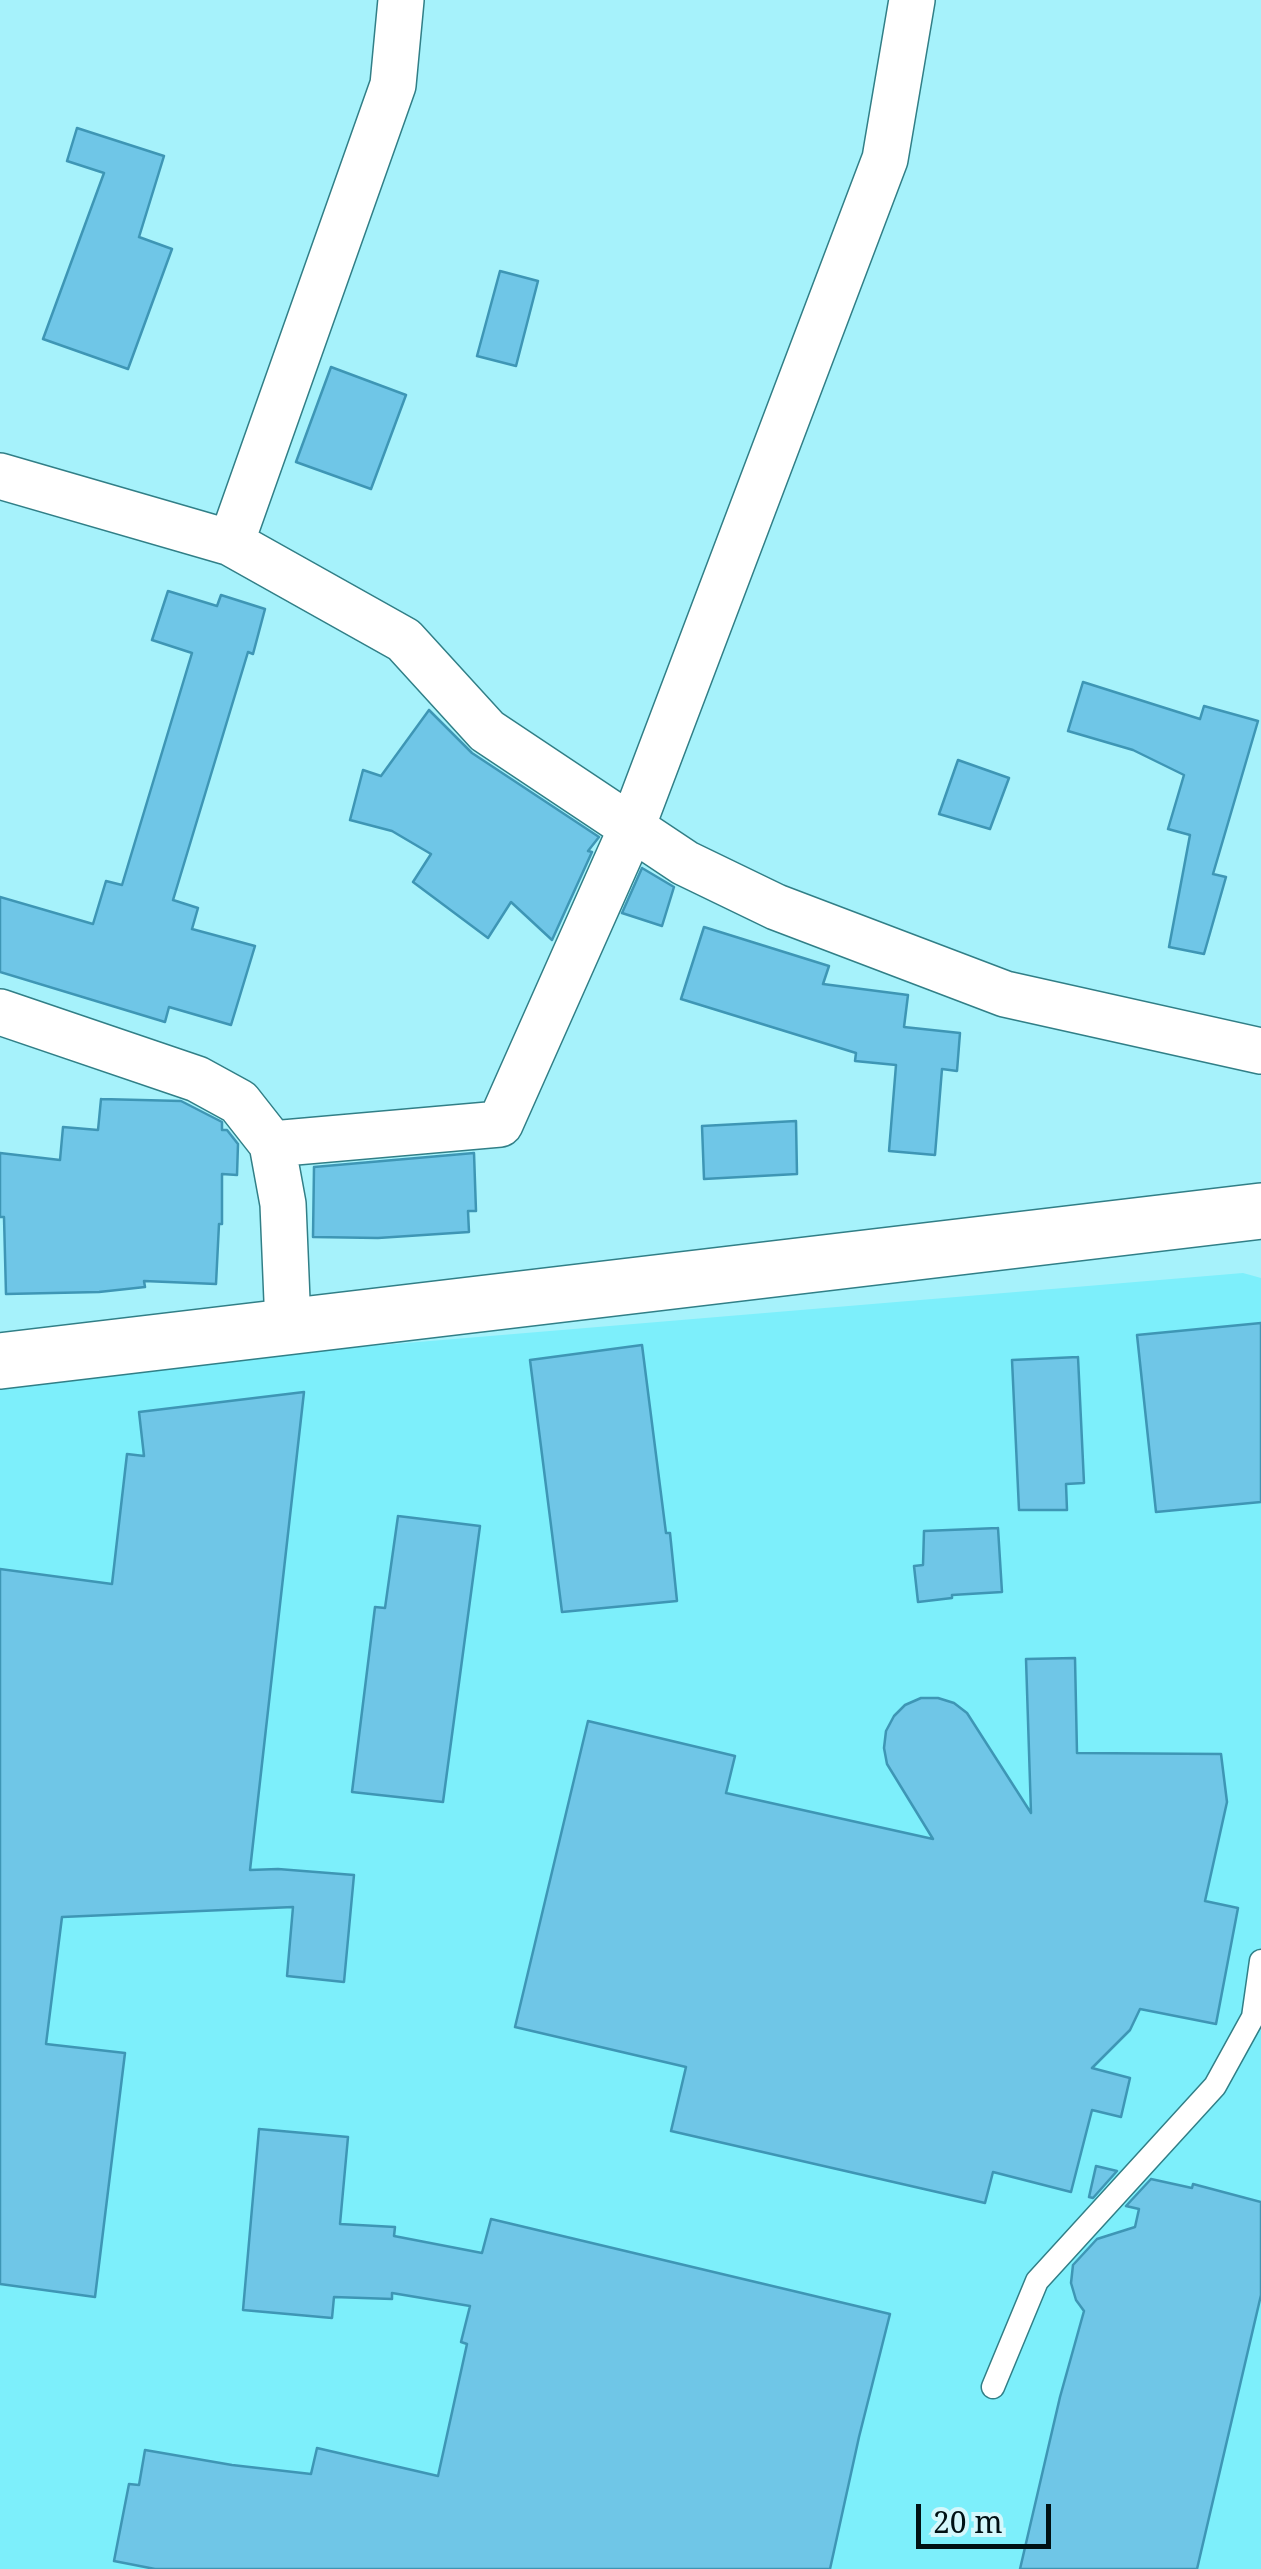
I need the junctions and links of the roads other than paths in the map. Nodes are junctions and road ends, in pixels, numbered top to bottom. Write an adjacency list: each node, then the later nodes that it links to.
1 (400, 0): 4 (street)
2 (912, 0): 5 (street)
3 (0, 476): 4 (street)
4 (231, 543): 5 (street)
5 (632, 827): 7 (street); 8 (street)
6 (0, 1012): 8 (street)
7 (1261, 1051)
8 (272, 1144): 10 (street)
9 (1261, 1211): 10 (street)
10 (288, 1324): 11 (street)
11 (0, 1361)
12 (1261, 1961): 13 (lane)
13 (992, 2387)

